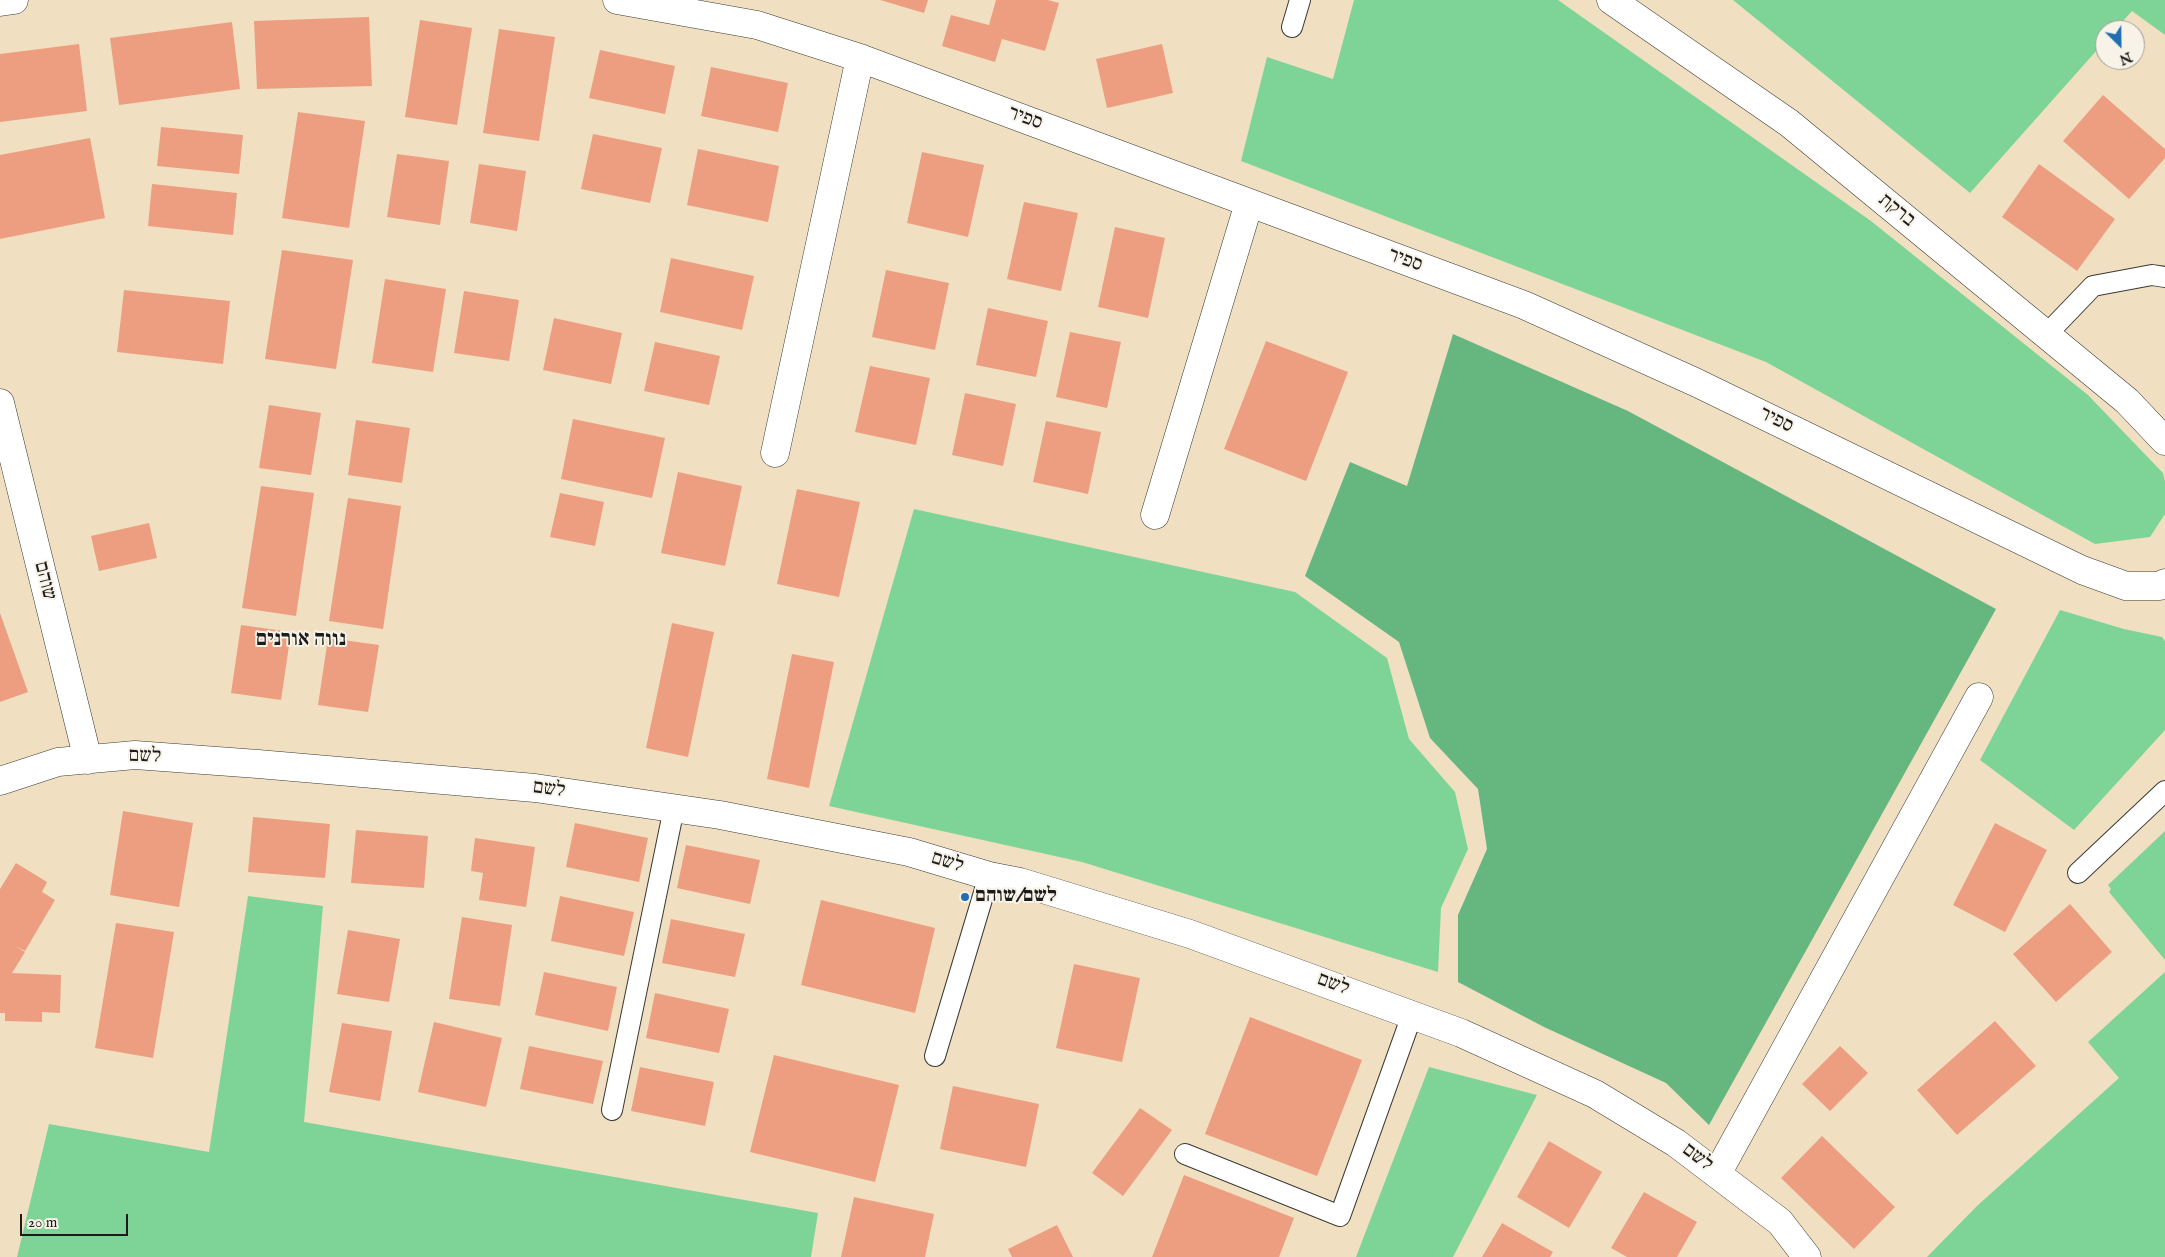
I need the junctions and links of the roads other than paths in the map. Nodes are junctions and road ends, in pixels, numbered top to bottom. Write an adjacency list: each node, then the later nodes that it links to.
1 (14, 0): 5 (street)
2 (617, 0): 7 (street, ספיר)
3 (1300, 0): 6 (lane)
4 (1611, 0): 10 (street, ברקת)
5 (0, 2)
6 (1292, 27)
7 (860, 58): 8 (street, ספיר); 13 (street)
8 (1249, 203): 14 (street); 15 (street, ספיר)
9 (2165, 277): 10 (lane)
10 (2046, 335): 12 (street, ברקת)
11 (0, 403): 17 (street, שוהם)
12 (2165, 441)
13 (775, 453)
14 (1155, 515)
15 (2165, 583)
16 (1979, 697): 27 (street)
17 (88, 760): 18 (street, לשם); 20 (street, לשם)
18 (0, 781)
19 (2165, 791): 21 (lane)
20 (674, 808): 22 (street, לשם); 25 (lane)
21 (2078, 873)
22 (989, 876): 23 (street, לשם); 24 (lane)
23 (1412, 1015): 26 (lane); 27 (street, לשם)
24 (935, 1056)
25 (612, 1110)
26 (1185, 1154)
27 (1717, 1174): 28 (street, לשם)
28 (1797, 1252)

